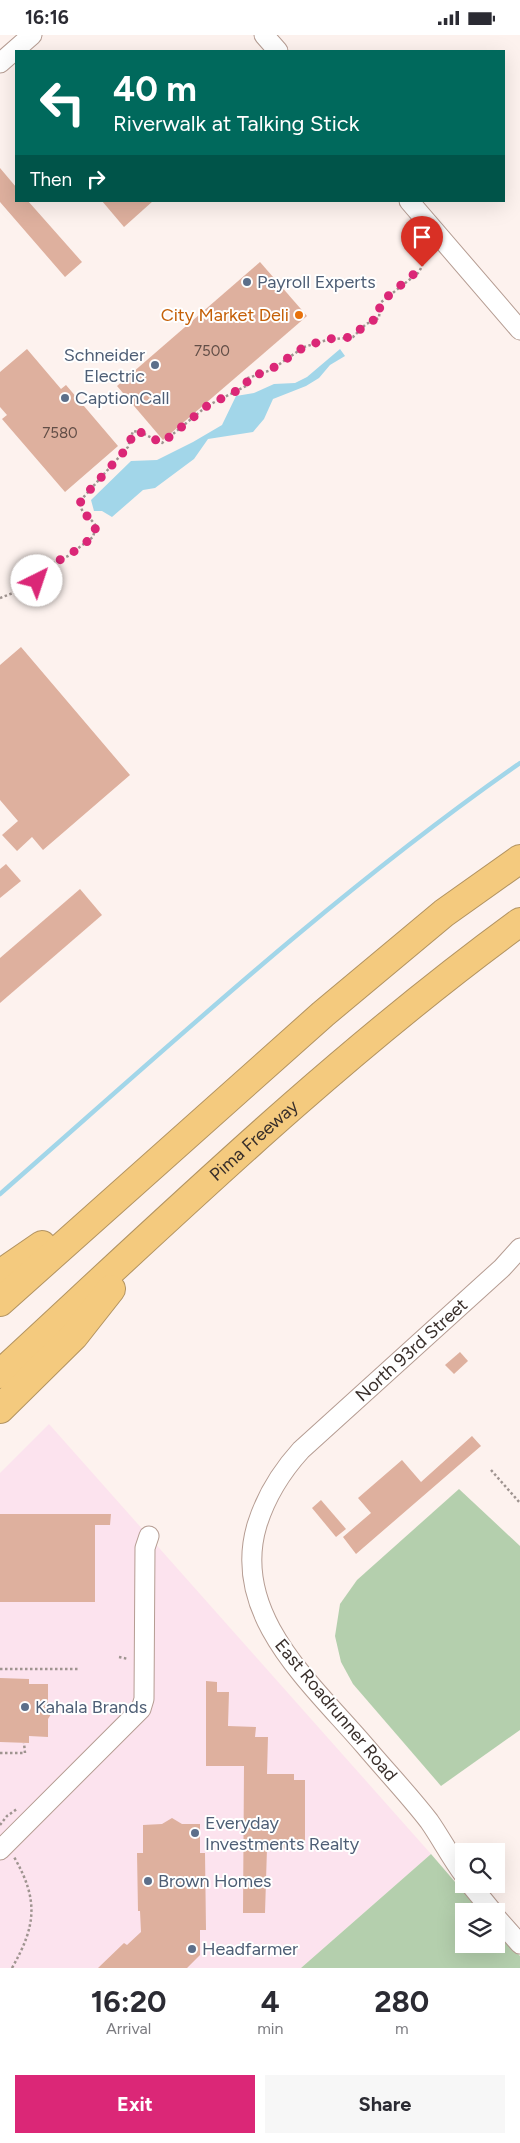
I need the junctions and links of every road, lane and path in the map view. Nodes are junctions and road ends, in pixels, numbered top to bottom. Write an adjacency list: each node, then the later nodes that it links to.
1 (32, 35): 4 (street)
2 (264, 35): 3 (street)
3 (277, 50)
4 (0, 63)
5 (410, 202): 6 (street)
6 (440, 247): 7 (street); 8 (path)
7 (520, 330)
8 (0, 598)
9 (520, 859): 11 (highway)
10 (520, 922): 12 (highway, Pima Freeway)
11 (130, 1185): 14 (highway); 15 (highway)
12 (169, 1218): 16 (highway, Pima Freeway); 17 (highway)
13 (520, 1248): 18 (street, North 93rd Street)
14 (0, 1274)
15 (0, 1303)
16 (0, 1373)
17 (0, 1409)
18 (301, 1450): 31 (street, East Roadrunner Road)
19 (491, 1470): 20 (path)
20 (520, 1503)
21 (149, 1536): 30 (street)
22 (120, 1657): 23 (path)
23 (132, 1661)
24 (0, 1669): 25 (path)
25 (80, 1669)
26 (24, 1743): 27 (path)
27 (0, 1753)
28 (17, 1809): 29 (path)
29 (0, 1825)
30 (6, 1851): 36 (path)
31 (455, 1861)
32 (477, 1893): 33 (street)
33 (485, 1903)
34 (505, 1928): 35 (street)
35 (520, 1945)
36 (12, 1968)

